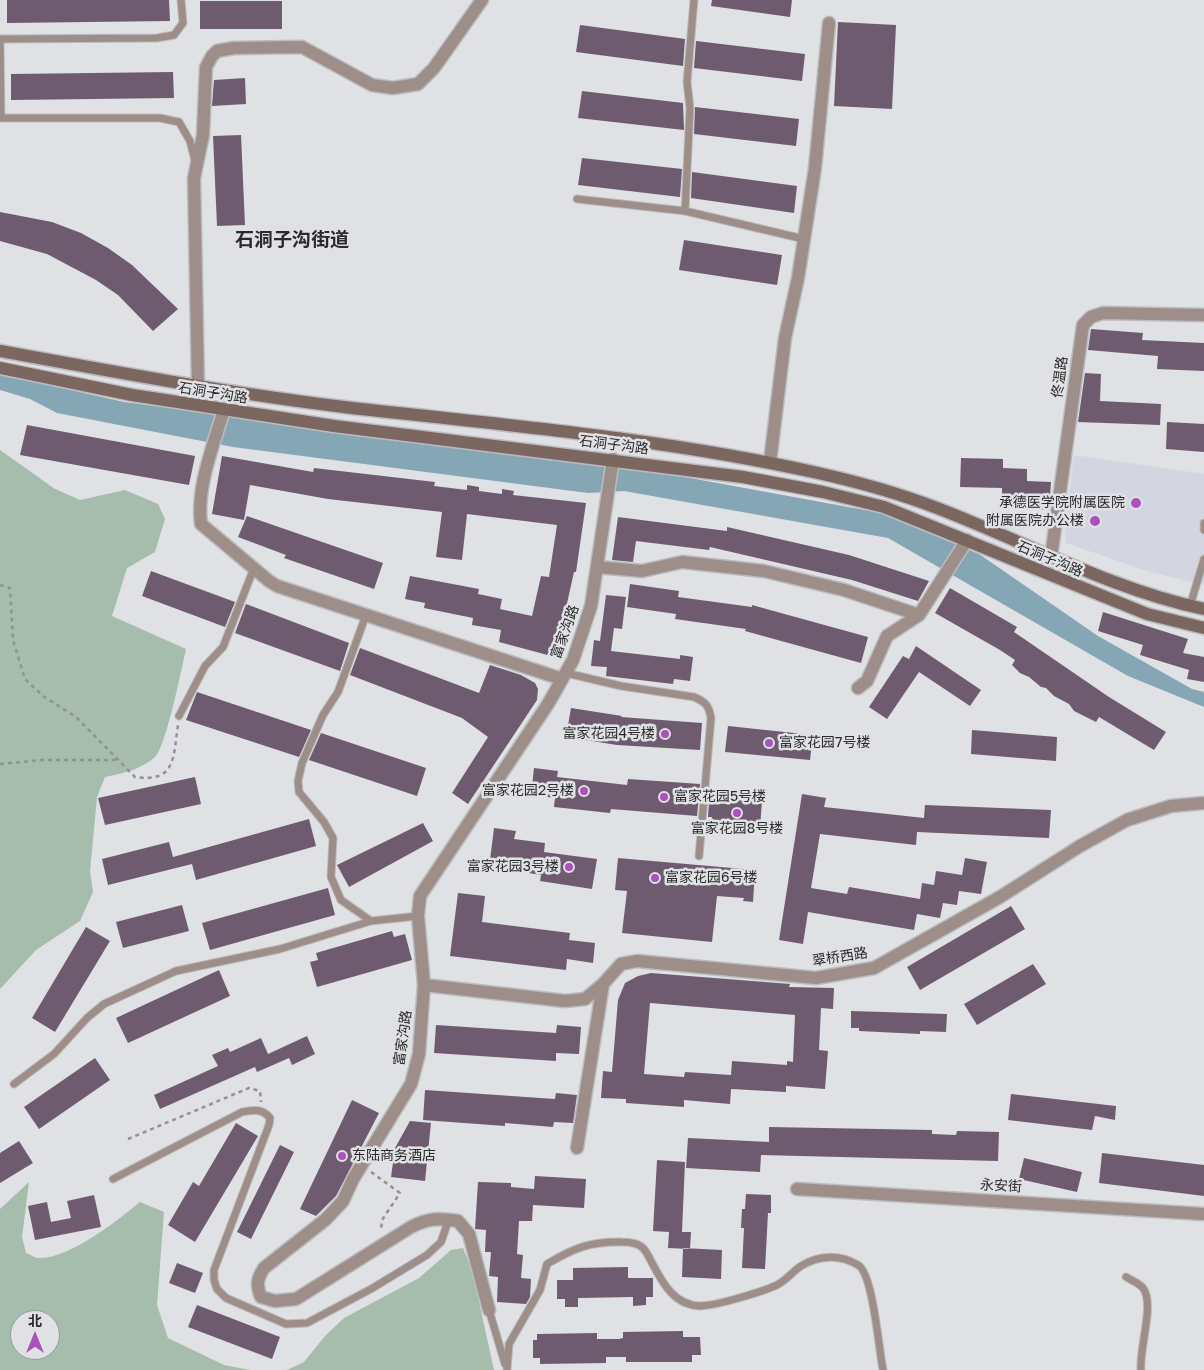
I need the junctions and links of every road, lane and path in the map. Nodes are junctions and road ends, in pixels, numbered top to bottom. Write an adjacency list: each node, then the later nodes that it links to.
1 (181, 0): 5 (lane)
2 (482, 0): 6 (street)
3 (694, 0): 8 (lane)
4 (829, 23): 9 (street)
5 (0, 118): 6 (lane)
6 (196, 167): 13 (street)
7 (577, 199): 8 (lane)
8 (686, 210): 9 (lane)
9 (804, 239): 16 (street)
10 (1204, 315): 20 (street, 佟温路)
11 (0, 351): 13 (main road, 石洞子沟路)
12 (0, 368): 14 (main road, 石洞子沟路)
13 (198, 385): 16 (main road, 石洞子沟路)
14 (223, 411): 15 (main road, 石洞子沟路); 23 (street)
15 (613, 462): 19 (main road, 石洞子沟路); 22 (street, 富家沟路)
16 (770, 462): 20 (main road, 石洞子沟路)
17 (1204, 522): 18 (lane)
18 (1204, 530)
19 (965, 543): 28 (street); 29 (main road, 石洞子沟路)
20 (1051, 557): 25 (main road, 石洞子沟路)
21 (1203, 563): 25 (lane)
22 (597, 567): 28 (street); 30 (street, 富家沟路)
23 (254, 568): 27 (street); 32 (lane)
24 (0, 585): 33 (path)
25 (1190, 606): 26 (main road, 石洞子沟路)
26 (1204, 609)
27 (366, 615): 30 (street); 38 (lane)
28 (919, 615): 31 (street)
29 (1204, 628)
30 (564, 676): 36 (lane); 37 (street, 富家沟路)
31 (858, 688)
32 (179, 716): 33 (path)
33 (118, 760): 34 (path)
34 (0, 764)
35 (1204, 803): 39 (street, 翠桥西路)
36 (699, 856)
37 (418, 916): 38 (lane); 40 (street, 富家沟路)
38 (371, 921): 41 (lane)
39 (603, 984): 40 (street, 翠桥西路); 44 (street)
40 (424, 986): 45 (street, 富家沟路)
41 (14, 1084)
42 (260, 1110): 43 (path); 46 (lane); 49 (lane)
43 (128, 1139)
44 (577, 1148)
45 (361, 1166): 50 (path); 50 (street, 富家沟路)
46 (113, 1179)
47 (797, 1189): 48 (street, 永安街)
48 (1204, 1214)
49 (449, 1220): 50 (street, 富家沟路); 52 (street)
50 (380, 1248)
51 (1126, 1277): 55 (lane)
52 (489, 1310): 53 (lane)
53 (506, 1368): 54 (lane)
54 (883, 1370)
55 (1141, 1370)

